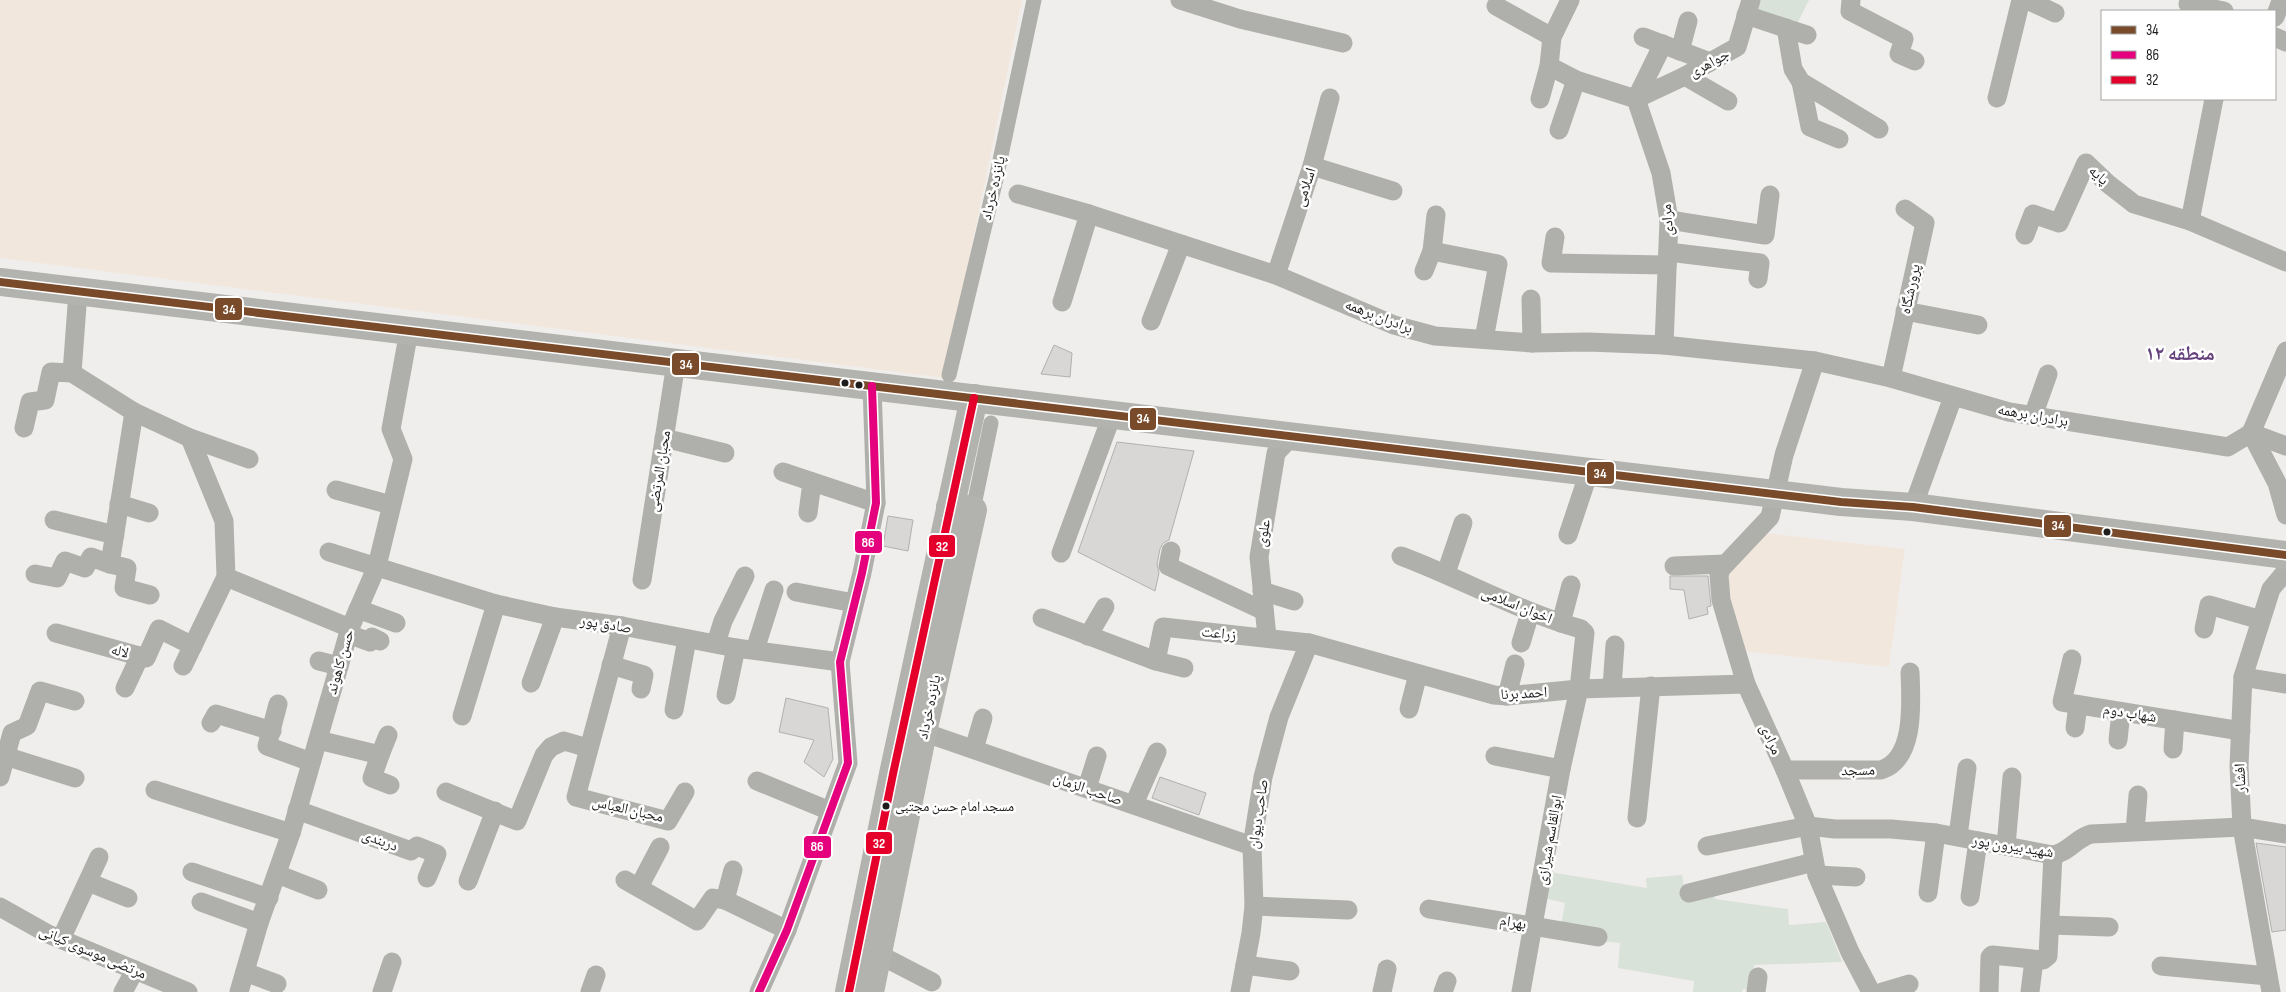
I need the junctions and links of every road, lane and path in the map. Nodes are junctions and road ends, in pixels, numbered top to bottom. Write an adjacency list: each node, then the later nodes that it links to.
1 (1034, 0): 70 (street, پانزده خرداد)
2 (1180, 0): 19 (street)
3 (1570, 0): 18 (street)
4 (1851, 0): 21 (street)
5 (2021, 0): 28 (street)
6 (2027, 0): 12 (street)
7 (2286, 3): 13 (street)
8 (2188, 4): 11 (street)
9 (1496, 6): 18 (street)
10 (1749, 8): 15 (street); 22 (street, جواهری)
11 (2219, 10)
12 (2055, 13)
13 (2276, 15)
14 (1688, 20): 20 (street)
15 (1786, 28): 16 (street); 26 (street)
16 (1807, 35)
17 (1643, 36): 20 (street)
18 (1552, 37): 23 (street)
19 (1342, 43)
20 (1671, 47): 22 (street); 30 (street)
21 (1916, 61)
22 (1710, 62): 24 (street, جواهری)
23 (1549, 66): 25 (street); 29 (street)
24 (1685, 76): 30 (street, جواهری); 32 (street)
25 (1576, 80): 30 (street); 34 (street)
26 (1800, 82): 33 (street); 35 (street)
27 (1330, 98): 36 (street, اسلامی)
28 (1997, 98)
29 (1540, 99)
30 (1636, 99): 43 (street, مرادی)
31 (2214, 100): 44 (street)
32 (1728, 101)
33 (1878, 129)
34 (1559, 130)
35 (1839, 139)
36 (1312, 166): 37 (street); 52 (street, اسلامی)
37 (1393, 191)
38 (1018, 194): 41 (street, برادران برهمه)
39 (1770, 195): 43 (street)
40 (1905, 209): 58 (street, پرورشگاه)
41 (1089, 214): 47 (street, برادران برهمه); 57 (street)
42 (1436, 215): 48 (street)
43 (1669, 220): 50 (street, مرادی)
44 (2190, 221): 45 (street, پایه); 49 (street)
45 (2025, 235)
46 (1555, 237): 50 (street)
47 (1181, 244): 52 (street, برادران برهمه); 59 (street)
48 (1432, 251): 51 (street); 62 (street)
49 (2285, 258)
50 (1668, 259): 53 (street); 64 (street, مرادی)
51 (1424, 271)
52 (1276, 275): 62 (street, برادران برهمه)
53 (1758, 279)
54 (0, 282): 55 (main road)
55 (78, 292): 61 (main road); 68 (street)
56 (1531, 299): 63 (street)
57 (1062, 302)
58 (1905, 311): 60 (street); 71 (street, پرورشگاه)
59 (1151, 320)
60 (1978, 325)
61 (409, 331): 67 (main road); 94 (street, حسن کاهوند)
62 (1484, 339): 63 (street, برادران برهمه)
63 (1532, 343): 64 (street, برادران برهمه)
64 (1664, 345): 66 (street, برادران برهمه)
65 (2286, 351): 80 (street)
66 (1815, 361): 71 (street, برادران برهمه); 91 (street)
67 (676, 363): 72 (main road); 83 (street, محبان المرتضی)
68 (72, 373): 75 (street); 79 (street)
69 (2048, 374): 77 (street)
70 (949, 375)
71 (1891, 378): 73 (street, برادران برهمه)
72 (872, 386): 74 (main road); 92 (street)
73 (1953, 397): 77 (street, برادران برهمه); 95 (street)
74 (974, 398): 76 (main road); 96 (main road, پانزده خرداد)
75 (129, 409): 82 (street); 93 (street)
76 (1112, 415): 81 (main road); 106 (street)
77 (2033, 416): 80 (street, برادران برهمه)
78 (991, 423): 96 (street, پانزده خرداد)
79 (24, 428)
80 (2250, 433): 84 (street); 99 (street)
81 (1292, 436): 88 (main road); 121 (street, علوی)
82 (190, 438): 86 (street); 117 (street)
83 (664, 438): 85 (street); 118 (street, محبان المرتضی)
84 (2286, 446)
85 (725, 453)
86 (249, 459)
87 (783, 472): 89 (street)
88 (1589, 472): 91 (main road); 103 (street)
89 (812, 482): 92 (street); 98 (street)
90 (336, 490): 94 (street)
91 (1774, 494): 95 (main road); 110 (street)
92 (876, 503): 125 (street)
93 (119, 504): 97 (street); 102 (street)
94 (391, 505): 111 (street, حسن کاهوند)
95 (1913, 507): 107 (main road)
96 (961, 509): 186 (main road, پانزده خرداد); 251 (main road, پانزده خرداد)
97 (149, 513)
98 (808, 513)
99 (2286, 515)
100 (54, 520): 102 (street)
101 (1463, 523): 114 (street)
102 (115, 535): 109 (street)
103 (1568, 535)
104 (1171, 551): 129 (street)
105 (329, 552): 111 (street, صادق پور)
106 (1061, 553)
107 (2286, 555)
108 (1401, 556): 114 (street, اخوان اسلامی)
109 (110, 564): 115 (street); 123 (street)
110 (1725, 564): 112 (street); 165 (street, مرادی)
111 (377, 566): 126 (street, صادق پور); 128 (street, حسن کاهوند)
112 (1674, 566)
113 (2286, 571): 133 (street, افشار)
114 (1446, 573): 130 (street, اخوان اسلامی)
115 (35, 574)
116 (745, 576): 144 (street)
117 (226, 577): 138 (street); 148 (street)
118 (642, 580)
119 (1571, 585): 135 (street)
120 (774, 590): 150 (street)
121 (1262, 591): 124 (street); 129 (street, علوی)
122 (796, 592): 125 (street)
123 (150, 595)
124 (1294, 601)
125 (854, 603): 155 (street)
126 (496, 604): 131 (street, صادق پور); 180 (street)
127 (1105, 607): 140 (street)
128 (358, 609): 134 (street); 138 (street, حسن کاهوند)
129 (1264, 611): 141 (street, علوی)
130 (1530, 613): 135 (street, اخوان اسلامی); 146 (street)
131 (555, 617): 136 (street, صادق پور); 164 (street)
132 (1042, 618): 140 (street)
133 (2261, 620): 137 (street); 163 (street, افشار)
134 (396, 623)
135 (1561, 623): 171 (street, اخوان اسلامی)
136 (622, 626): 142 (street, صادق پور); 157 (street, محبان العباس)
137 (2204, 629)
138 (349, 631): 143 (street); 159 (street, حسن کاهوند)
139 (56, 633): 151 (street, لاله)
140 (1088, 636): 154 (street)
141 (1267, 637): 145 (street, زراعت); 154 (street, زراعت)
142 (687, 638): 144 (street, صادق پور); 178 (street)
143 (380, 641)
144 (716, 643): 149 (street, صادق پور)
145 (1309, 643): 162 (street, احمد برنا); 226 (street, صاحب دیوان)
146 (1521, 643)
147 (1615, 645): 168 (street)
148 (194, 646): 151 (street, لاله); 158 (street)
149 (736, 648): 150 (street, صادق پور); 172 (street)
150 (754, 650): 155 (street, صادق پور)
151 (140, 656): 169 (street)
152 (2072, 659): 175 (street)
153 (319, 661): 159 (street)
154 (1156, 661): 160 (street)
155 (840, 662): 216 (street)
156 (1515, 664): 173 (street)
157 (611, 665): 170 (street); 191 (street, محبان العباس)
158 (183, 666)
159 (339, 666): 189 (street, حسن کاهوند)
160 (1184, 668)
161 (1910, 672): 202 (street, مسجد)
162 (1418, 674): 173 (street, احمد برنا); 177 (street)
163 (2244, 677): 166 (street); 185 (street, افشار)
164 (531, 683)
165 (1746, 684): 167 (street, احمد برنا); 202 (street, مرادی)
166 (2286, 684)
167 (1652, 686): 168 (street, احمد برنا); 217 (street)
168 (1612, 687): 171 (street, احمد برنا)
169 (125, 688)
170 (641, 689)
171 (1579, 689): 173 (street, احمد برنا); 200 (street, ابوالقاسم شیرازی)
172 (726, 695)
173 (1506, 696)
174 (75, 701): 196 (street)
175 (2065, 702): 179 (street, شهاب دوم); 184 (street)
176 (278, 704): 188 (street)
177 (1409, 709)
178 (674, 710)
179 (2121, 712): 182 (street, شهاب دوم); 190 (street)
180 (462, 716)
181 (983, 718): 192 (street)
182 (2175, 720): 185 (street, شهاب دوم); 193 (street)
183 (211, 723): 188 (street)
184 (2075, 728)
185 (2241, 731): 219 (street, افشار)
186 (924, 732): 192 (street, صاحب الزمان); 251 (main road, پانزده خرداد)
187 (388, 735): 195 (street)
188 (269, 739): 199 (street)
189 (318, 740): 195 (street); 199 (street, حسن کاهوند)
190 (2118, 740)
191 (588, 748): 211 (street, محبان العباس); 215 (street)
192 (974, 749): 208 (street, صاحب الزمان)
193 (2173, 749)
194 (1157, 752): 213 (street)
195 (380, 755): 207 (street)
196 (5, 756): 203 (street); 205 (street)
197 (1098, 756): 208 (street)
198 (1495, 756): 200 (street)
199 (310, 762): 214 (street, حسن کاهوند)
200 (1561, 768): 255 (street, ابوالقاسم شیرازی)
201 (1967, 768): 224 (street)
202 (1785, 770): 218 (street, مرادی)
203 (0, 777)
204 (2012, 777): 228 (street)
205 (75, 778)
206 (756, 781): 216 (street)
207 (390, 785)
208 (1087, 788): 213 (street, صاحب الزمان)
209 (156, 790): 221 (street)
210 (446, 792): 215 (street)
211 (685, 792)
212 (2138, 795): 220 (street)
213 (1134, 804): 226 (street, صاحب الزمان)
214 (297, 810): 221 (street, حسن کاهوند); 237 (street, دربندی)
215 (496, 811): 238 (street)
216 (830, 811): 257 (street)
217 (1636, 818)
218 (1808, 826): 222 (street, شهید بیرون پور); 227 (street, شهید بیرون پور); 232 (street, مرادی)
219 (2242, 826): 220 (street, شهید بیرون پور); 223 (street, شهید بیرون پور); 272 (street, افشار)
220 (2135, 831): 230 (street, شهید بیرون پور)
221 (291, 833): 235 (street, حسن کاهوند)
222 (1936, 833): 224 (street, شهید بیرون پور); 242 (street)
223 (2286, 834)
224 (1958, 836): 225 (street, شهید بیرون پور)
225 (1978, 841): 228 (street, شهید بیرون پور); 243 (street)
226 (1252, 846): 248 (street, صاحب دیوان)
227 (1707, 846)
228 (2006, 846): 230 (street, شهید بیرون پور)
229 (660, 847): 246 (street)
230 (2054, 855): 254 (street)
231 (99, 857): 239 (street)
232 (1815, 868): 236 (street); 241 (street); 283 (street, مرادی)
233 (733, 870): 246 (street)
234 (192, 872): 245 (street)
235 (277, 874): 240 (street); 245 (street, حسن کاهوند)
236 (1856, 877)
237 (427, 878)
238 (468, 881)
239 (88, 882): 244 (street); 259 (street)
240 (318, 890)
241 (1689, 893)
242 (1928, 893)
243 (1970, 897)
244 (128, 898)
245 (269, 898): 253 (street, حسن کاهوند)
246 (725, 900): 257 (street)
247 (201, 902): 253 (street)
248 (1254, 906): 252 (street); 263 (street, صاحب دیوان)
249 (0, 908): 259 (street, مرتضی موسوی کیانی)
250 (1429, 909): 255 (street, بهرام)
251 (876, 910): 260 (main road, پانزده خرداد); 278 (main road, پانزده خرداد)
252 (1348, 910)
253 (259, 923): 268 (street, حسن کاهوند)
254 (2050, 925): 256 (street); 261 (street)
255 (1533, 926): 258 (street, بهرام); 282 (street, ابوالقاسم شیرازی)
256 (2109, 927)
257 (787, 930): 277 (street)
258 (1598, 937)
259 (61, 940): 266 (street, مرتضی موسوی کیانی)
260 (878, 954): 269 (street); 279 (main road, پانزده خرداد)
261 (2034, 960): 285 (street); 286 (street)
262 (392, 962): 276 (street)
263 (1245, 965): 267 (street); 280 (street, صاحب دیوان)
264 (2161, 966): 272 (street)
265 (1387, 969): 281 (street)
266 (135, 970): 273 (street, مرتضی موسوی کیانی); 274 (street)
267 (1290, 971)
268 (245, 972): 270 (street); 275 (street, حسن کاهوند)
269 (932, 982)
270 (277, 984)
271 (1909, 984): 284 (street)
272 (2270, 984)
273 (178, 990)
274 (123, 992)
275 (239, 992)
276 (382, 992)
277 (759, 992)
278 (849, 992)
279 (870, 992)
280 (1240, 992)
281 (1382, 992)
282 (1521, 992)
283 (1871, 992)
284 (1882, 992)
285 (1989, 992)
286 (2030, 992)

